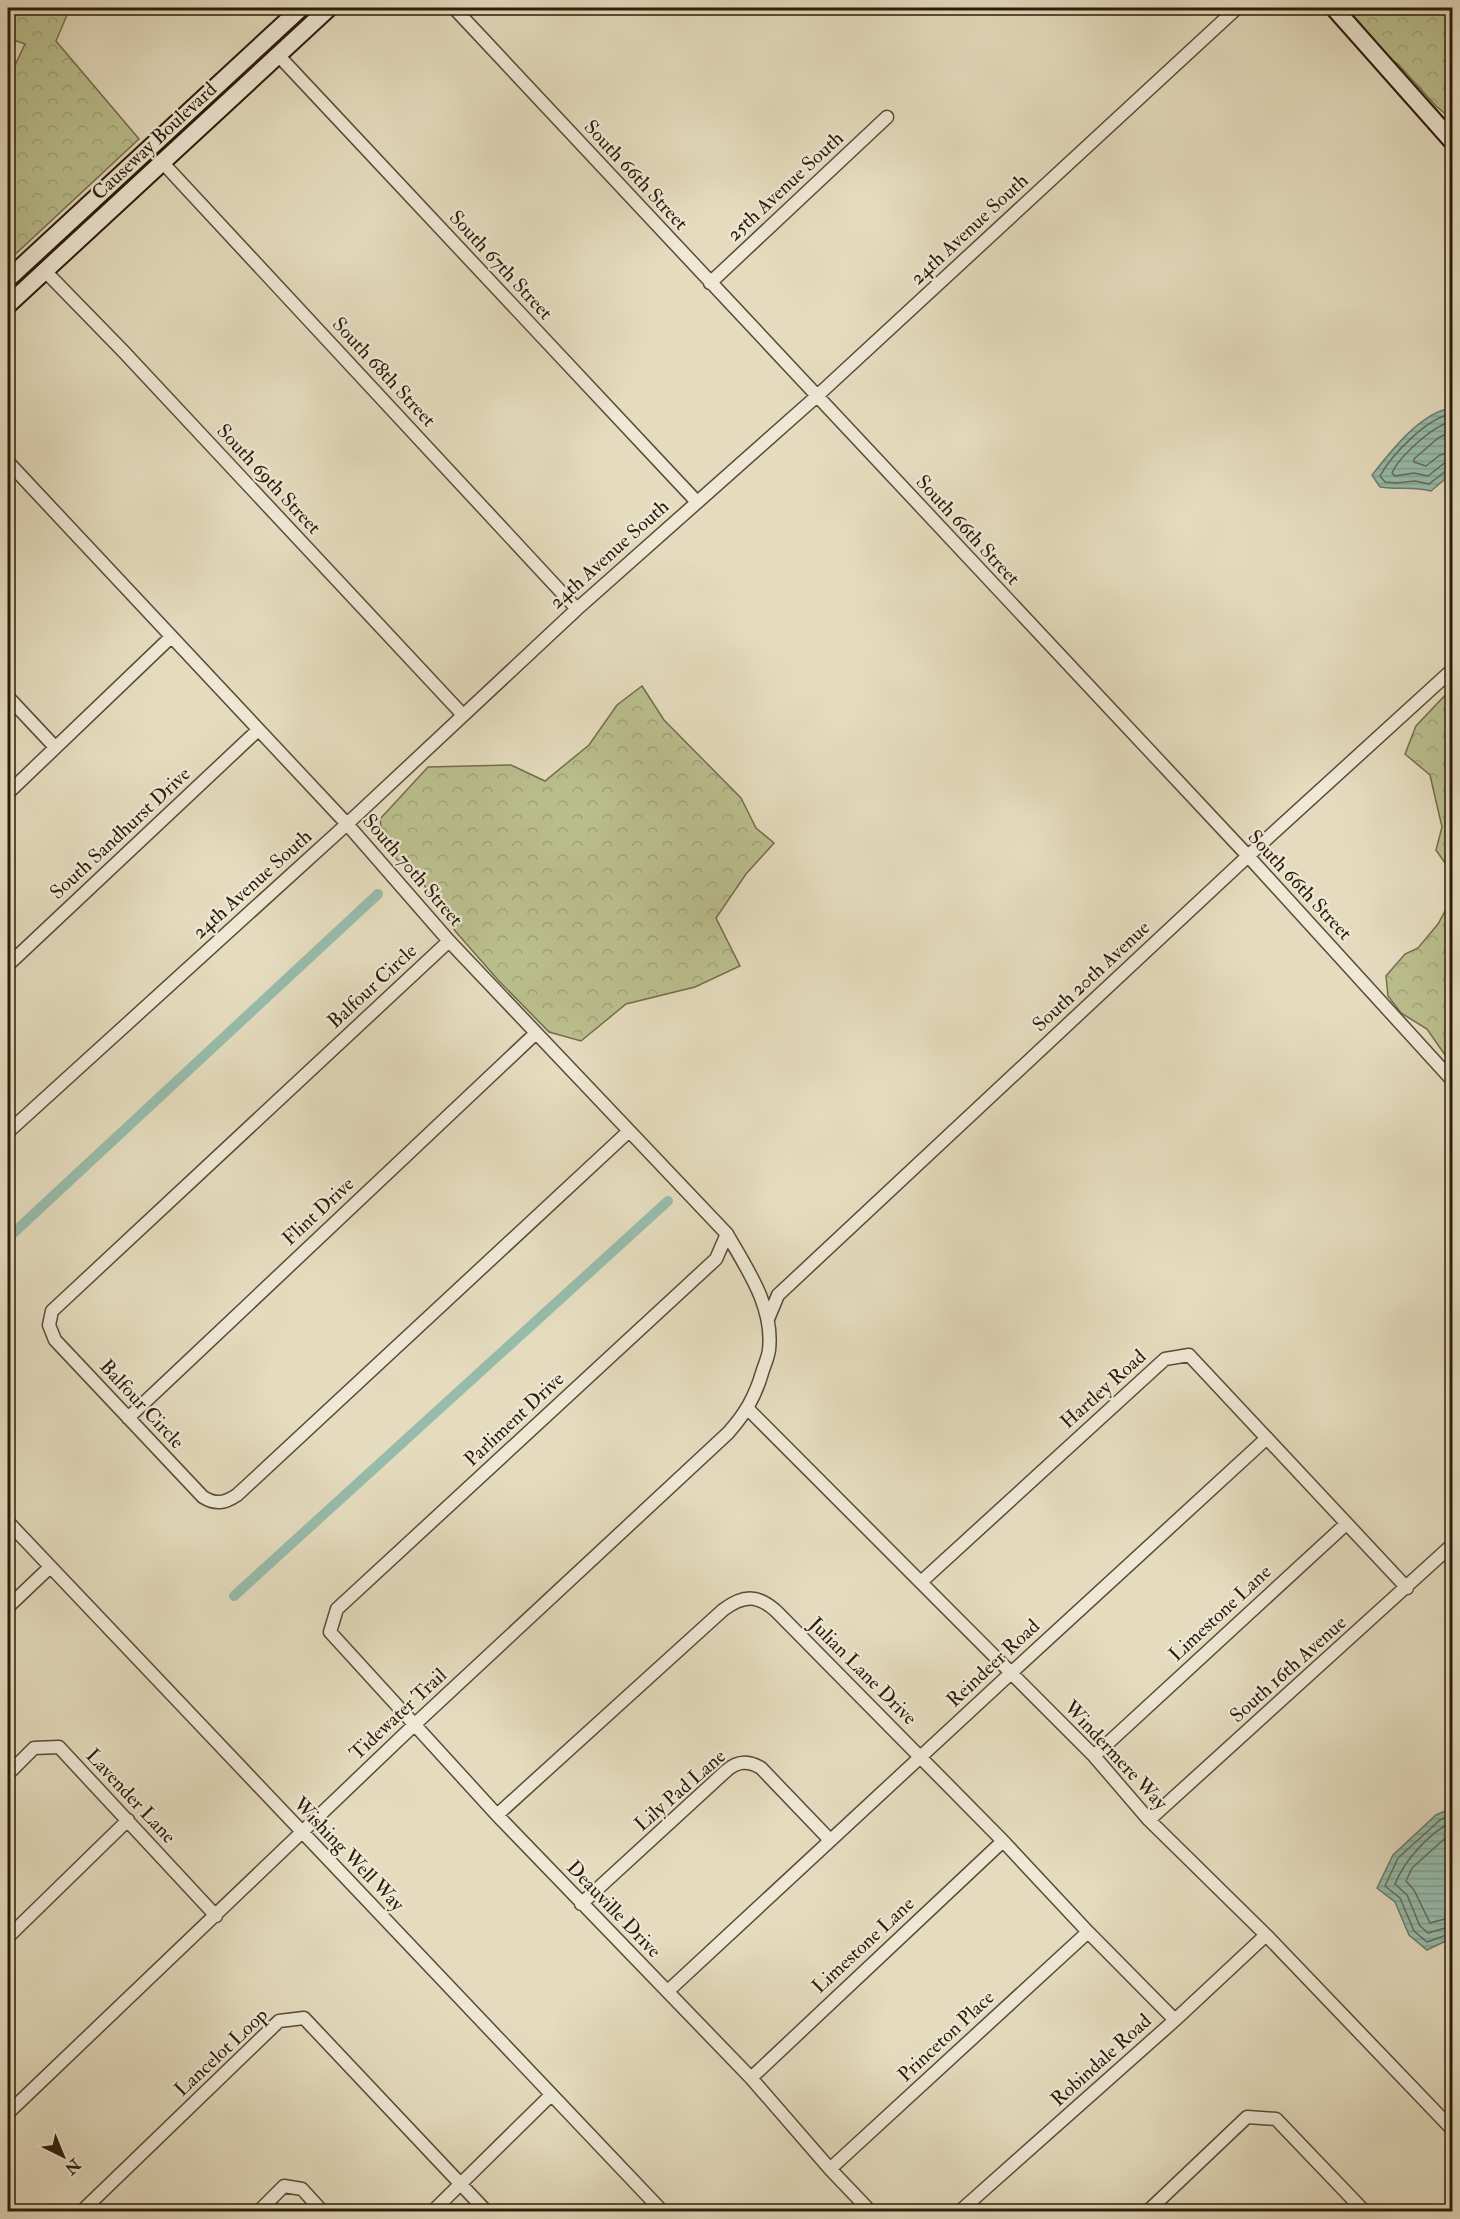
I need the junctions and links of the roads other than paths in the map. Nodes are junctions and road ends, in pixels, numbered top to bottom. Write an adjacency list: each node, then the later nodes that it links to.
1 (301, 8): 11 (main road, Causeway Boulevard)
2 (329, 8): 6 (main road, Causeway Boulevard)
3 (454, 8): 12 (street, South 66th Street)
4 (1237, 8): 14 (street, 24th Avenue South)
5 (1334, 8): 8 (main road)
6 (278, 55): 9 (main road, Causeway Boulevard); 16 (street, South 67th Street)
7 (887, 117): 12 (street, 25th Avenue South)
8 (1452, 141)
9 (162, 162): 10 (main road, Causeway Boulevard); 17 (street, South 68th Street)
10 (45, 270): 13 (main road, Causeway Boulevard); 21 (street, South 69th Street)
11 (8, 279)
12 (711, 283): 14 (street, South 66th Street)
13 (8, 305)
14 (817, 396): 16 (street, 24th Avenue South); 26 (street, South 66th Street)
15 (8, 462): 18 (street, South 70th Street)
16 (696, 502): 17 (street, 24th Avenue South)
17 (577, 609): 21 (street, 24th Avenue South)
18 (171, 637): 22 (street, South 70th Street); 23 (street)
19 (1452, 670): 26 (street, South 20th Avenue)
20 (8, 697): 23 (street)
21 (463, 715): 25 (street, 24th Avenue South)
22 (258, 730): 25 (street, South 70th Street); 28 (street, South Sandhurst Drive)
23 (54, 746): 24 (street)
24 (8, 793)
25 (347, 824): 27 (street, South 70th Street); 31 (street, 24th Avenue South)
26 (1248, 856): 30 (street, South 66th Street); 34 (street, South 20th Avenue)
27 (449, 941): 29 (street, South 70th Street); 36 (street, Balfour Circle)
28 (8, 965)
29 (536, 1033): 32 (street, South 70th Street); 36 (street, Flint Drive)
30 (1452, 1080)
31 (8, 1132)
32 (628, 1132): 33 (street, South 70th Street); 36 (street, Balfour Circle)
33 (727, 1234): 34 (street, South 70th Street); 45 (street, Parliment Drive)
34 (768, 1319): 35 (street, Tidewater Trail)
35 (748, 1409): 42 (street, Windermere Way); 47 (street, Tidewater Trail)
36 (128, 1418)
37 (1267, 1438): 39 (street, Hartley Road); 42 (street, Hartley Road); 46 (street, Reindeer Road)
38 (8, 1522): 41 (street, Wishing Well Way)
39 (1346, 1524): 43 (street, Hartley Road); 48 (street, Limestone Lane)
40 (1452, 1545): 43 (street, South 16th Avenue)
41 (49, 1568): 44 (street); 54 (street, Wishing Well Way)
42 (921, 1582): 46 (street, Windermere Way)
43 (1407, 1588): 53 (street, South 16th Avenue)
44 (8, 1607)
45 (330, 1632): 47 (street, Deauville Drive)
46 (1011, 1673): 48 (street, Windermere Way); 49 (street, Reindeer Road)
47 (414, 1725): 51 (street, Deauville Drive); 54 (street, Tidewater Trail)
48 (1094, 1756): 53 (street, Windermere Way)
49 (920, 1757): 51 (street, Julian Lane Drive); 55 (street, Reindeer Road); 56 (street, Julian Lane Drive)
50 (8, 1774): 52 (street, Lavender Lane)
51 (497, 1815): 57 (street, Deauville Drive)
52 (128, 1820): 58 (street, Lavender Lane); 61 (street)
53 (1149, 1820): 60 (street, Windermere Way)
54 (302, 1832): 58 (street, Tidewater Trail); 65 (street, Wishing Well Way)
55 (830, 1840): 57 (street, Lily Pad Lane); 62 (street, Reindeer Road)
56 (1003, 1841): 59 (street, Julian Lane Drive); 64 (street, Limestone Lane)
57 (581, 1904): 62 (street, Deauville Drive)
58 (216, 1916): 66 (street, Tidewater Trail)
59 (1088, 1932): 63 (street, Julian Lane Drive); 68 (street, Princeton Place)
60 (1266, 1935): 63 (street, Robindale Road); 67 (street, Windermere Way)
61 (8, 1938)
62 (668, 1991): 64 (street, Deauville Drive)
63 (1175, 2020): 77 (street, Robindale Road)
64 (750, 2078): 68 (street, Deauville Drive)
65 (551, 2095): 69 (street); 75 (street, Wishing Well Way)
66 (8, 2113)
67 (1452, 2129)
68 (830, 2169): 76 (street, Deauville Drive)
69 (460, 2184): 70 (street, Lancelot Loop); 73 (street); 74 (street, Lancelot Loop)
70 (81, 2211)
71 (258, 2211): 72 (street)
72 (324, 2211)
73 (432, 2211)
74 (487, 2211)
75 (663, 2211)
76 (871, 2211)
77 (959, 2211)
78 (1146, 2211): 79 (street)
79 (1365, 2211)

